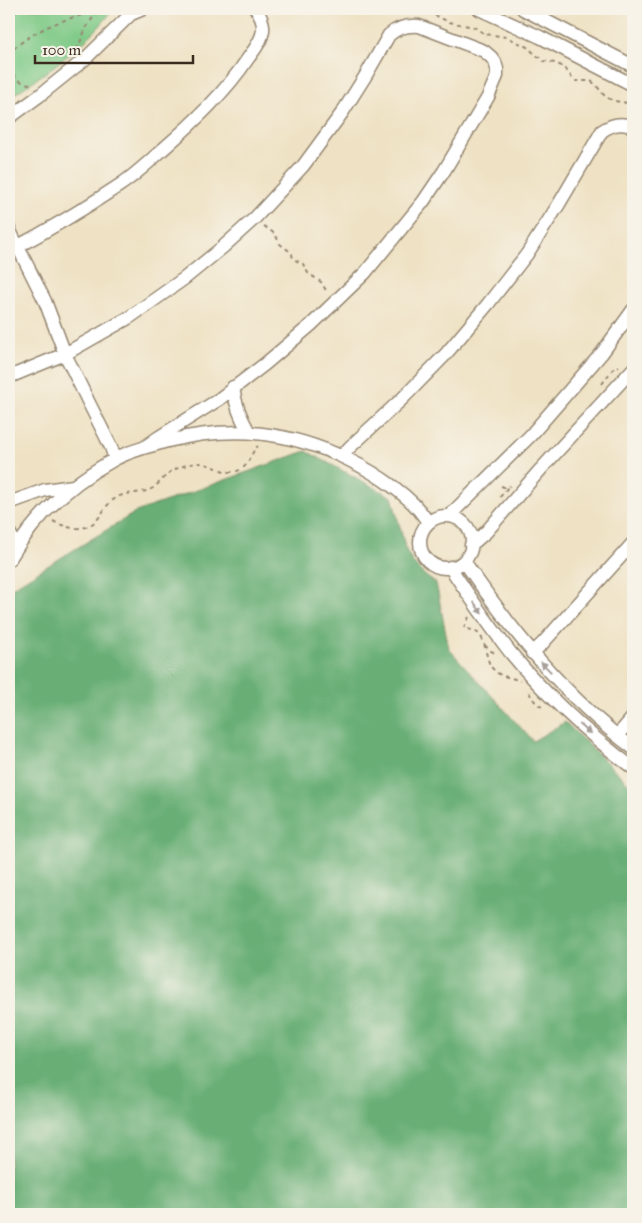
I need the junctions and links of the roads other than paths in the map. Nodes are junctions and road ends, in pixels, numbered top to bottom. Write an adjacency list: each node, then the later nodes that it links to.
1 (143, 9): 7 (street)
2 (256, 9): 10 (street)
3 (479, 9): 6 (street)
4 (522, 9): 5 (street)
5 (633, 66)
6 (633, 84)
7 (9, 118)
8 (633, 127): 18 (street)
9 (9, 229): 10 (street)
10 (13, 248): 12 (street)
11 (633, 310): 22 (street)
12 (65, 354): 14 (street); 15 (street); 19 (street)
13 (633, 370): 26 (street)
14 (9, 377)
15 (233, 387): 16 (street); 17 (street)
16 (249, 432): 17 (street); 18 (street)
17 (145, 447): 19 (street)
18 (342, 456): 23 (street)
19 (116, 459): 20 (street)
20 (73, 486): 21 (street); 27 (street)
21 (9, 503)
22 (449, 516): 23 (street); 26 (street)
23 (428, 523): 30 (street)
24 (9, 532): 27 (street)
25 (633, 543): 31 (street)
26 (471, 545): 29 (street)
27 (17, 547): 28 (street)
28 (9, 560)
29 (464, 561): 30 (street); 31 (street)
30 (450, 568): 35 (street, one-way to 35)
31 (532, 653): 33 (street, one-way to 31)
32 (633, 717): 33 (street)
33 (617, 736): 34 (street)
34 (633, 748)
35 (633, 768)

